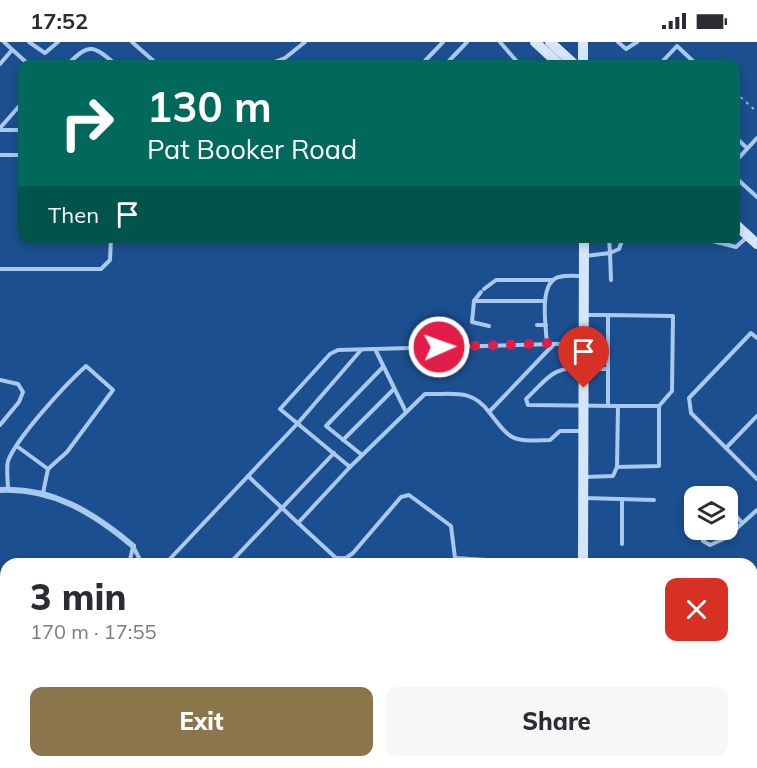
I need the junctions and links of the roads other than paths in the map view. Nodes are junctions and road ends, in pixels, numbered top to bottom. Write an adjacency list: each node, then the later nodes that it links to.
1 (4, 42): 14 (lane)
2 (29, 42): 3 (lane)
3 (58, 42)
4 (132, 42): 18 (lane)
5 (305, 42): 19 (lane)
6 (443, 42): 20 (lane)
7 (467, 42): 21 (lane)
8 (500, 42): 22 (lane)
9 (535, 42): 23 (main road)
10 (550, 42): 24 (main road)
11 (583, 42): 25 (main road)
12 (618, 42): 13 (lane)
13 (637, 42)
14 (12, 50): 15 (lane); 28 (lane)
15 (23, 60)
16 (72, 60): 17 (lane)
17 (110, 60)
18 (152, 60)
19 (280, 60)
20 (426, 60)
21 (450, 60)
22 (516, 60)
23 (555, 60)
24 (570, 60)
25 (583, 60)
26 (664, 60): 27 (lane)
27 (692, 60)
28 (0, 64)
29 (18, 108): 30 (lane)
30 (0, 129): 31 (lane)
31 (18, 130)
32 (757, 138): 34 (lane)
33 (740, 142): 34 (lane)
34 (747, 148): 37 (lane)
35 (0, 155): 36 (lane)
36 (18, 155)
37 (740, 156)
38 (740, 182): 39 (lane)
39 (757, 197)
40 (740, 229): 41 (main road)
41 (748, 236): 46 (lane); 47 (main road)
42 (111, 243): 50 (lane)
43 (584, 243): 49 (main road)
44 (609, 243): 48 (lane)
45 (621, 243): 48 (lane)
46 (720, 243)
47 (757, 244)
48 (610, 253): 49 (lane); 53 (lane)
49 (584, 256): 51 (main road)
50 (0, 269)
51 (584, 276): 52 (lane); 56 (main road)
52 (552, 280): 54 (lane); 55 (lane)
53 (611, 280)
54 (474, 301): 55 (lane); 60 (lane)
55 (545, 301): 59 (lane)
56 (584, 315): 57 (lane); 62 (main road)
57 (608, 315): 63 (lane); 75 (lane)
58 (537, 325): 59 (lane)
59 (546, 325): 64 (lane)
60 (489, 326)
61 (757, 338): 85 (lane)
62 (585, 342): 63 (lane); 65 (lane); 69 (main road)
63 (608, 342): 70 (lane)
64 (547, 344): 65 (lane); 67 (lane)
65 (554, 344): 78 (lane)
66 (361, 349): 67 (lane); 80 (lane); 80 (lane)
67 (375, 349): 68 (lane)
68 (384, 367): 72 (lane); 83 (lane)
69 (584, 368): 70 (lane); 76 (main road); 76 (lane)
70 (608, 369): 73 (lane)
71 (0, 380): 81 (lane)
72 (394, 389): 77 (lane); 83 (lane)
73 (608, 406): 74 (lane); 76 (lane)
74 (618, 406): 75 (lane); 89 (lane)
75 (659, 406): 89 (lane)
76 (583, 407): 82 (main road)
77 (405, 411): 78 (lane); 87 (lane)
78 (489, 412): 82 (lane)
79 (757, 416): 85 (lane)
80 (298, 423): 86 (lane); 91 (lane)
81 (0, 425)
82 (583, 431): 92 (main road)
83 (343, 440): 87 (lane)
84 (18, 447): 90 (lane); 90 (lane); 95 (lane)
85 (726, 448): 93 (lane)
86 (334, 453): 88 (lane); 100 (lane)
87 (362, 454): 88 (lane)
88 (350, 467): 104 (lane)
89 (617, 467): 92 (lane)
90 (48, 469): 96 (lane)
91 (248, 476): 100 (lane); 112 (lane)
92 (583, 477): 97 (main road)
93 (757, 479)
94 (0, 489): 95 (street)
95 (8, 489): 96 (street)
96 (43, 493): 109 (street)
97 (583, 498): 98 (lane); 117 (main road)
98 (622, 499): 99 (lane); 108 (lane)
99 (654, 500)
100 (282, 508): 104 (lane); 113 (lane)
101 (757, 510): 103 (lane)
102 (738, 518): 103 (lane)
103 (742, 523): 105 (lane)
104 (298, 524): 114 (lane)
105 (738, 527)
106 (703, 540): 107 (lane)
107 (721, 540)
108 (622, 544)
109 (133, 546): 110 (lane); 111 (lane)
110 (130, 558)
111 (139, 558)
112 (171, 558)
113 (235, 558)
114 (336, 558)
115 (346, 558): 116 (lane)
116 (455, 558)
117 (583, 558)

